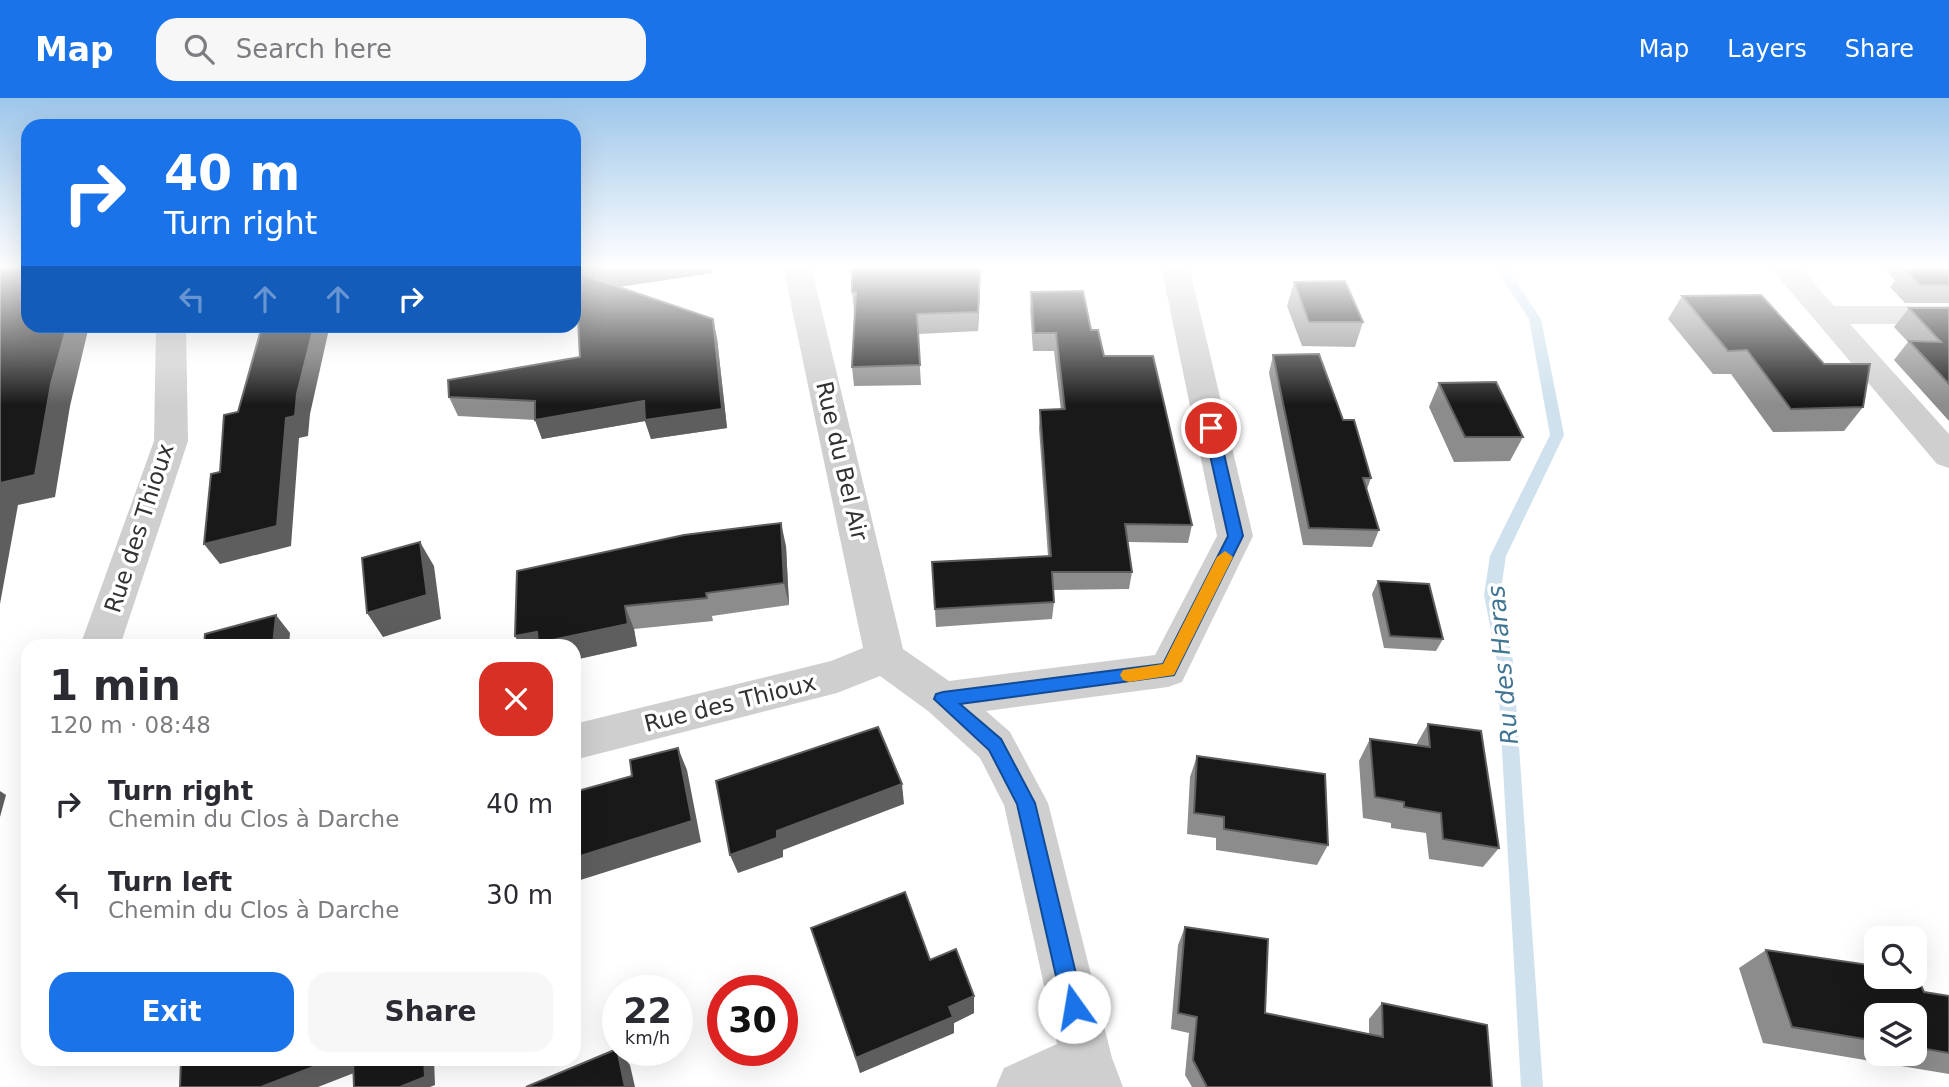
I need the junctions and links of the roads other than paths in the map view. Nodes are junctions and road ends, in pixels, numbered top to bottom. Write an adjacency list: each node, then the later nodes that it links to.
1 (808, 312): 8 (street, Rue du Bel Air)
2 (1185, 312): 9 (street)
3 (1824, 314): 4 (street); 6 (street)
4 (1949, 315)
5 (171, 333): 7 (street, Rue des Thioux)
6 (1949, 456)
7 (102, 639)
8 (884, 657): 9 (street); 10 (street, Rue des Thioux)
9 (943, 699): 11 (street)
10 (581, 740)
11 (1091, 1072): 12 (street)
12 (1023, 1087)

